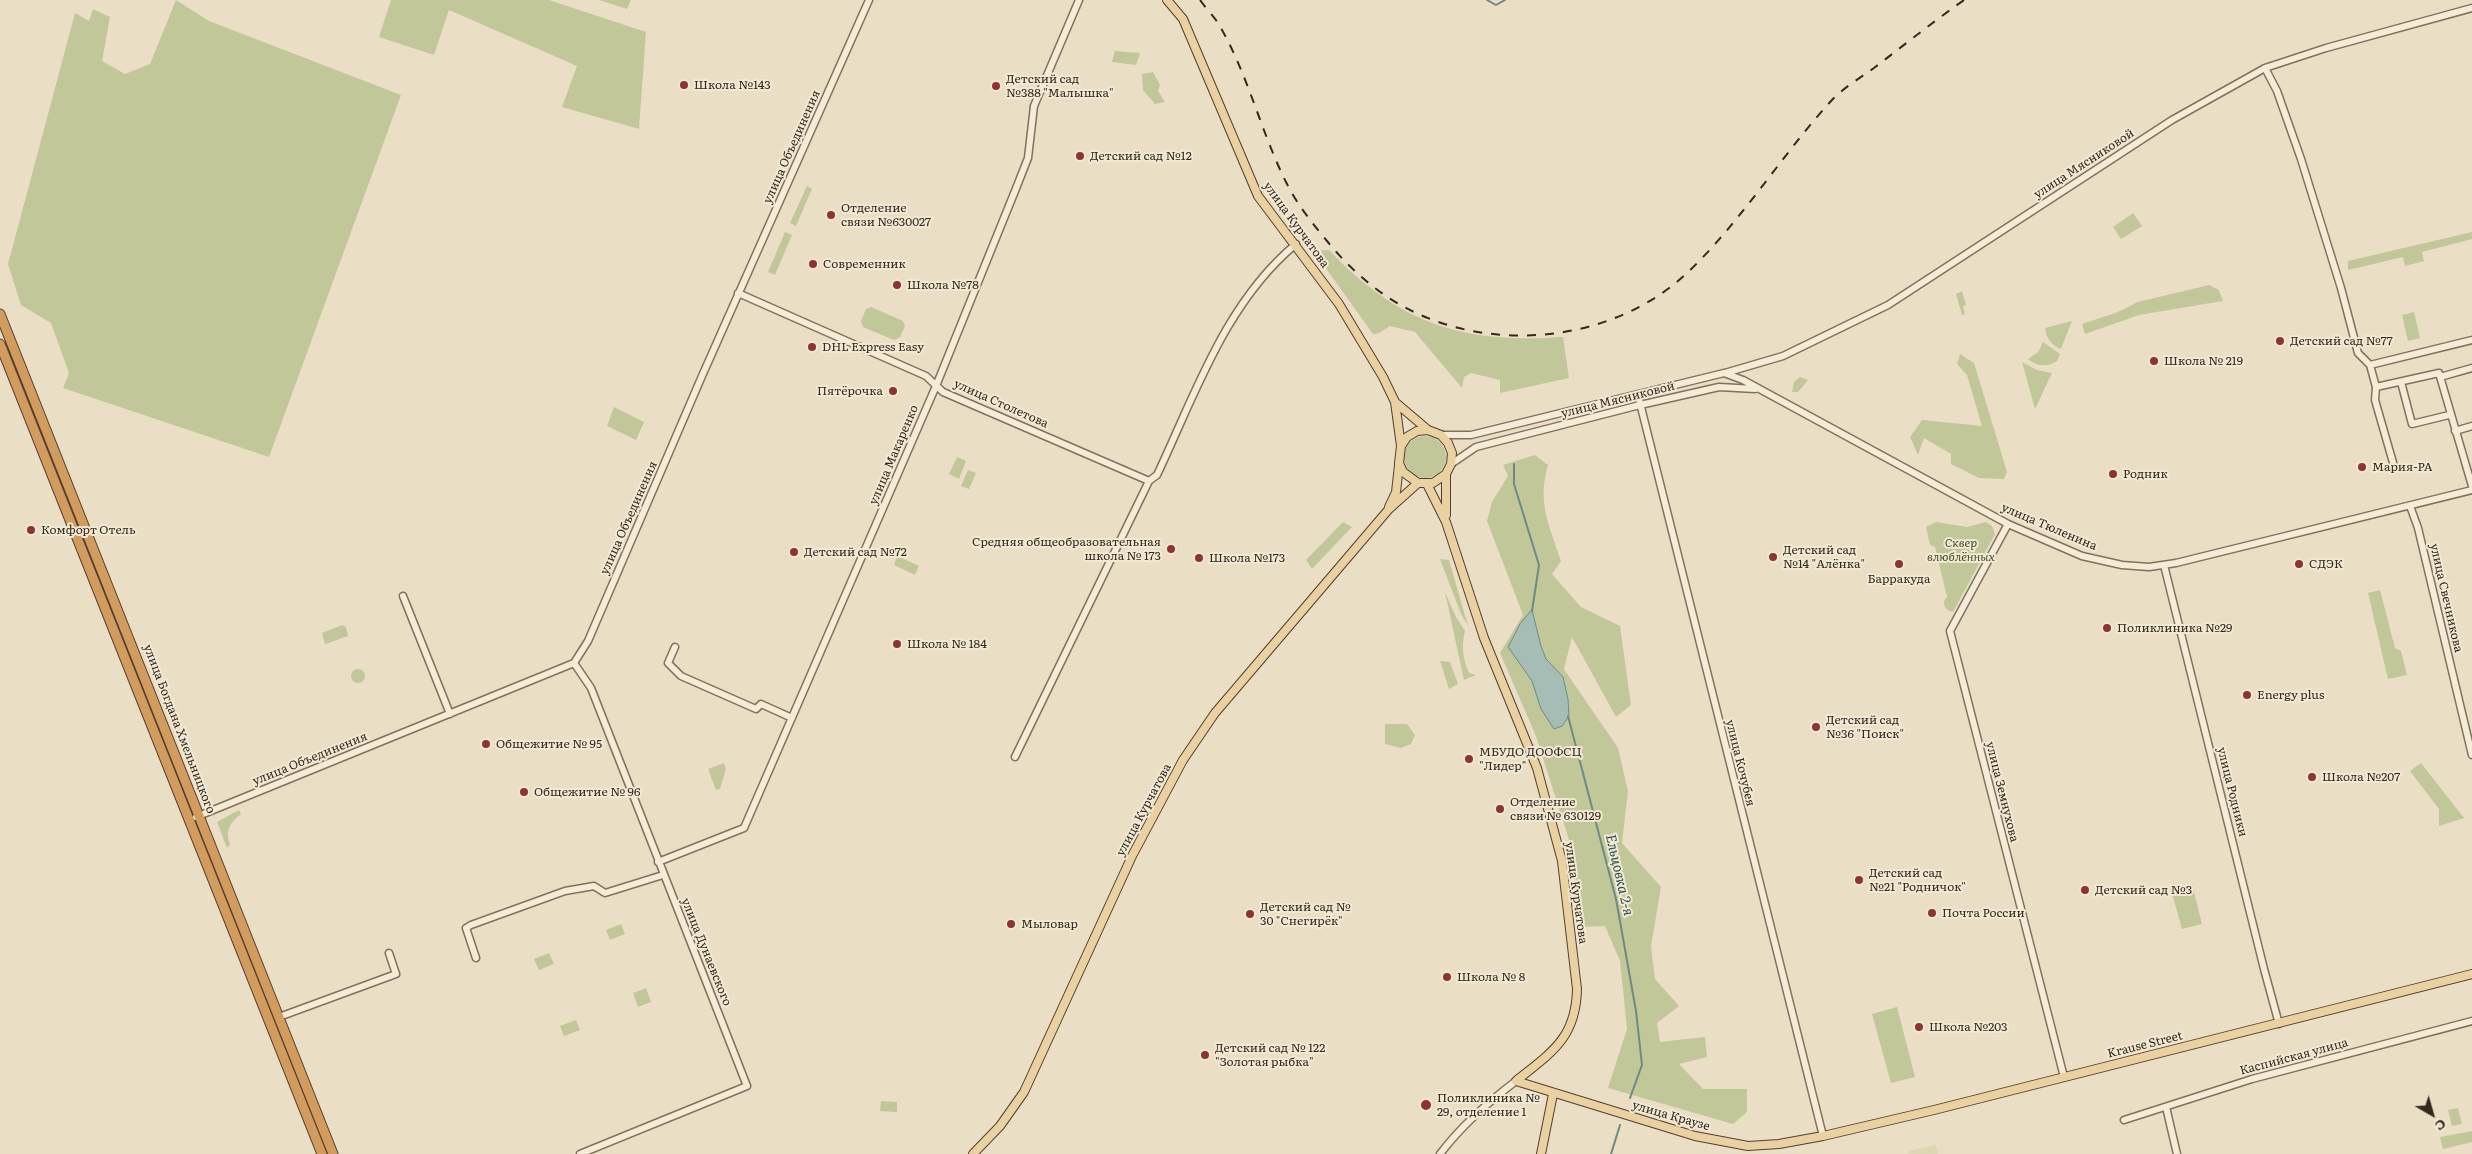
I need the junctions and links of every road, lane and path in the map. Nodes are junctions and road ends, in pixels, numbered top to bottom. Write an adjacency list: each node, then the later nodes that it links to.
1 (869, 0): 7 (street, улица Объединения)
2 (1079, 0): 16 (street, улица Макаренко)
3 (1166, 0): 6 (main road, улица Курчатова)
4 (2472, 8): 5 (street, улица Мясниковой)
5 (2264, 68): 11 (street); 13 (street, улица Мясниковой)
6 (1296, 244): 20 (main road, улица Курчатова); 32 (street)
7 (738, 293): 16 (street, улица Столетова); 45 (street, улица Объединения)
8 (0, 314): 40 (highway, улица Богдана Хмельницкого)
9 (2472, 340): 11 (street)
10 (0, 344): 41 (highway, улица Богдана Хмельницкого)
11 (2370, 365): 17 (street)
12 (2472, 368): 14 (street)
13 (1724, 373): 18 (street); 19 (street, улица Мясниковой)
14 (2440, 377): 15 (street); 22 (street)
15 (2401, 382): 17 (street); 22 (street)
16 (936, 386): 32 (street, улица Столетова); 49 (street, улица Макаренко)
17 (2376, 388): 30 (street)
18 (1758, 390): 21 (street, улица Мясниковой); 39 (street, улица Тюленина)
19 (1638, 395): 21 (street, улица Кочубея); 26 (street, улица Мясниковой)
20 (1395, 402): 24 (main road, улица Курчатова); 27 (main road, улица Курчатова)
21 (1640, 405): 29 (street, улица Мясниковой); 67 (street, улица Кочубея)
22 (2449, 415): 25 (street)
23 (2472, 426): 25 (street)
24 (1428, 430): 26 (main road); 27 (main road)
25 (2455, 431): 34 (street)
26 (1441, 435): 29 (main road)
27 (1401, 446): 28 (main road)
28 (1399, 463): 33 (main road); 37 (main road)
29 (1451, 464): 31 (main road)
30 (2394, 466)
31 (1446, 474): 33 (main road); 38 (main road)
32 (1149, 481): 51 (street)
33 (1422, 484): 37 (main road); 38 (main road)
34 (2472, 486)
35 (2472, 490): 36 (street, улица Тюленина)
36 (2410, 506): 42 (street, улица Тюленина); 50 (street, улица Свечникова)
37 (1389, 509): 72 (main road, улица Курчатова)
38 (1446, 522): 63 (main road, улица Курчатова)
39 (2008, 524): 42 (street, улица Тюленина); 62 (street, улица Земнухова)
40 (97, 558): 41 (highway); 46 (highway, улица Богдана Хмельницкого)
41 (87, 562): 47 (highway, улица Богдана Хмельницкого)
42 (2164, 565): 61 (street, улица Родники)
43 (403, 596): 48 (street)
44 (675, 647): 49 (street)
45 (574, 663): 48 (street, улица Объединения); 54 (street, улица Дунаевского)
46 (146, 681): 47 (highway); 52 (highway, улица Богдана Хмельницкого)
47 (136, 685): 53 (highway, улица Богдана Хмельницкого)
48 (450, 714): 52 (street, улица Объединения)
49 (792, 718): 54 (street, улица Макаренко)
50 (2472, 755)
51 (1015, 757)
52 (199, 816): 53 (street, улица Объединения); 59 (highway, улица Богдана Хмельницкого)
53 (189, 820): 69 (highway, улица Богдана Хмельницкого)
54 (658, 862): 55 (street, улица Дунаевского)
55 (663, 875): 57 (street); 68 (street, улица Дунаевского)
56 (389, 953): 59 (street)
57 (476, 958)
58 (2472, 974): 61 (main road, Krause Street)
59 (279, 1017): 70 (highway, улица Богдана Хмельницкого)
60 (2472, 1021): 65 (street, Каспийская улица)
61 (2279, 1024): 62 (main road, Krause Street)
62 (2064, 1077): 67 (main road, Krause Street)
63 (1516, 1081): 64 (main road, улица Краузе); 73 (street)
64 (1553, 1094): 67 (main road, улица Краузе); 74 (main road)
65 (2166, 1107): 66 (street, Каспийская улица); 75 (street)
66 (2124, 1120)
67 (1823, 1136)
68 (593, 1152): 71 (street, улица Дунаевского)
69 (322, 1154)
70 (333, 1154)
71 (580, 1154)
72 (973, 1154)
73 (1440, 1154)
74 (1541, 1154)
75 (2177, 1154)

